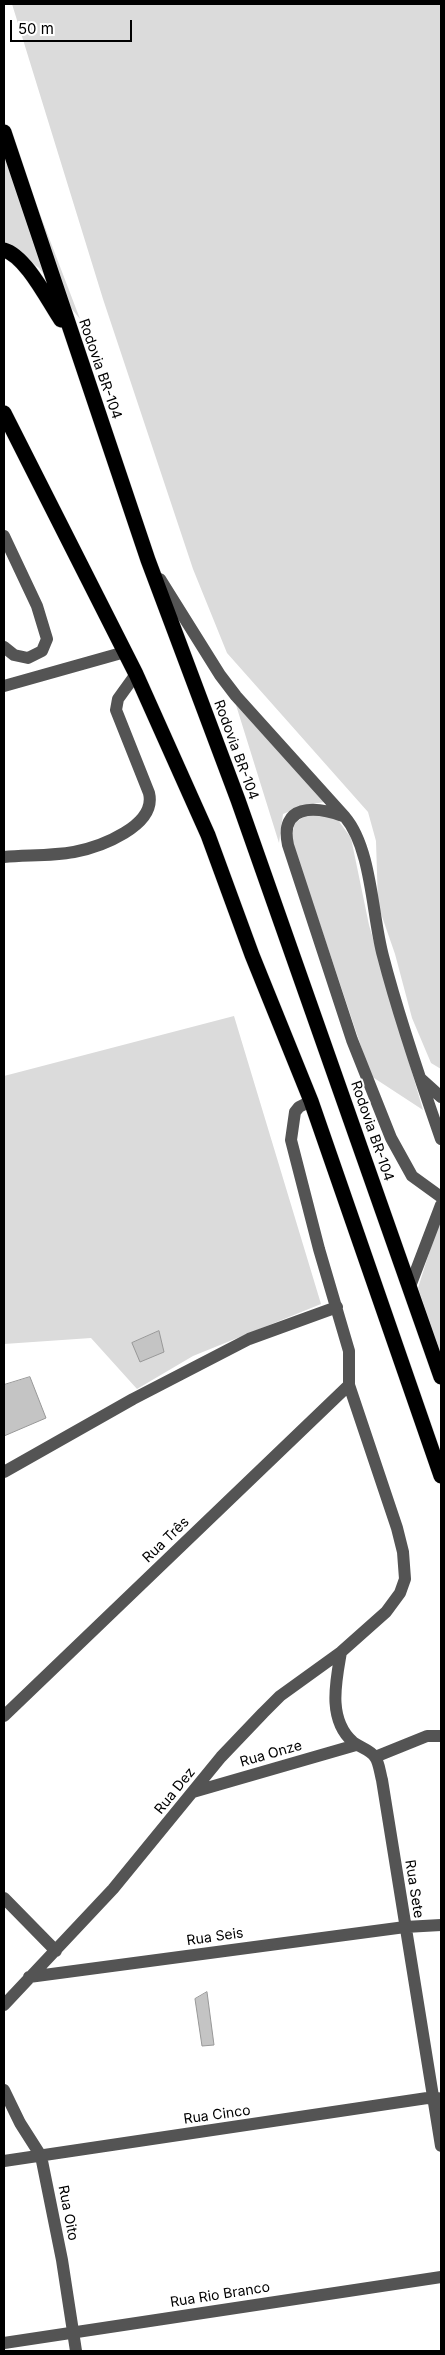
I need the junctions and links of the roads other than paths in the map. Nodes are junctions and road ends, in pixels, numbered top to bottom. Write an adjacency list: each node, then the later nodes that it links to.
1 (4, 132): 3 (highway, Rodovia BR-104)
2 (4, 250): 3 (highway)
3 (72, 338): 6 (highway, Rodovia BR-104)
4 (4, 413): 8 (highway)
5 (4, 536): 7 (street)
6 (148, 560): 11 (street); 19 (highway, Rodovia BR-104)
7 (4, 647)
8 (125, 652): 9 (highway); 10 (street)
9 (136, 674): 12 (street); 15 (highway)
10 (4, 686)
11 (345, 817): 13 (street); 17 (street)
12 (4, 857)
13 (420, 1078): 14 (street); 16 (street)
14 (441, 1097)
15 (311, 1101): 20 (street, Rua Dez); 24 (highway)
16 (441, 1139)
17 (441, 1196)
18 (441, 1206): 19 (street)
19 (409, 1289): 21 (highway, Rodovia BR-104)
20 (337, 1307): 22 (street, Rua Dez); 23 (street)
21 (441, 1377)
22 (349, 1386): 25 (street, Rua Dez); 26 (street, Rua Três)
23 (4, 1472)
24 (441, 1476)
25 (341, 1652): 28 (street); 30 (street, Rua Dez)
26 (4, 1716)
27 (441, 1736): 29 (street)
28 (356, 1745): 29 (street); 30 (street, Rua Onze)
29 (375, 1757): 33 (street, Rua Sete)
30 (193, 1792): 34 (street, Rua Dez)
31 (4, 1898): 34 (street)
32 (441, 1925): 33 (street, Rua Seis)
33 (405, 1927): 35 (street, Rua Seis); 38 (street, Rua Sete)
34 (56, 1951): 35 (street, Rua Dez)
35 (29, 1977): 36 (street, Rua Dez)
36 (4, 2006)
37 (4, 2090): 40 (street, Rua Oito)
38 (438, 2098): 39 (street, Rua Sete); 40 (street, Rua Cinco)
39 (441, 2146)
40 (41, 2156): 41 (street, Rua Cinco); 43 (street, Rua Oito)
41 (4, 2161)
42 (441, 2277): 43 (street, Rua Rio Branco)
43 (73, 2332): 44 (street, Rua Rio Branco); 45 (street, Rua Oito)
44 (4, 2342)
45 (76, 2351)

